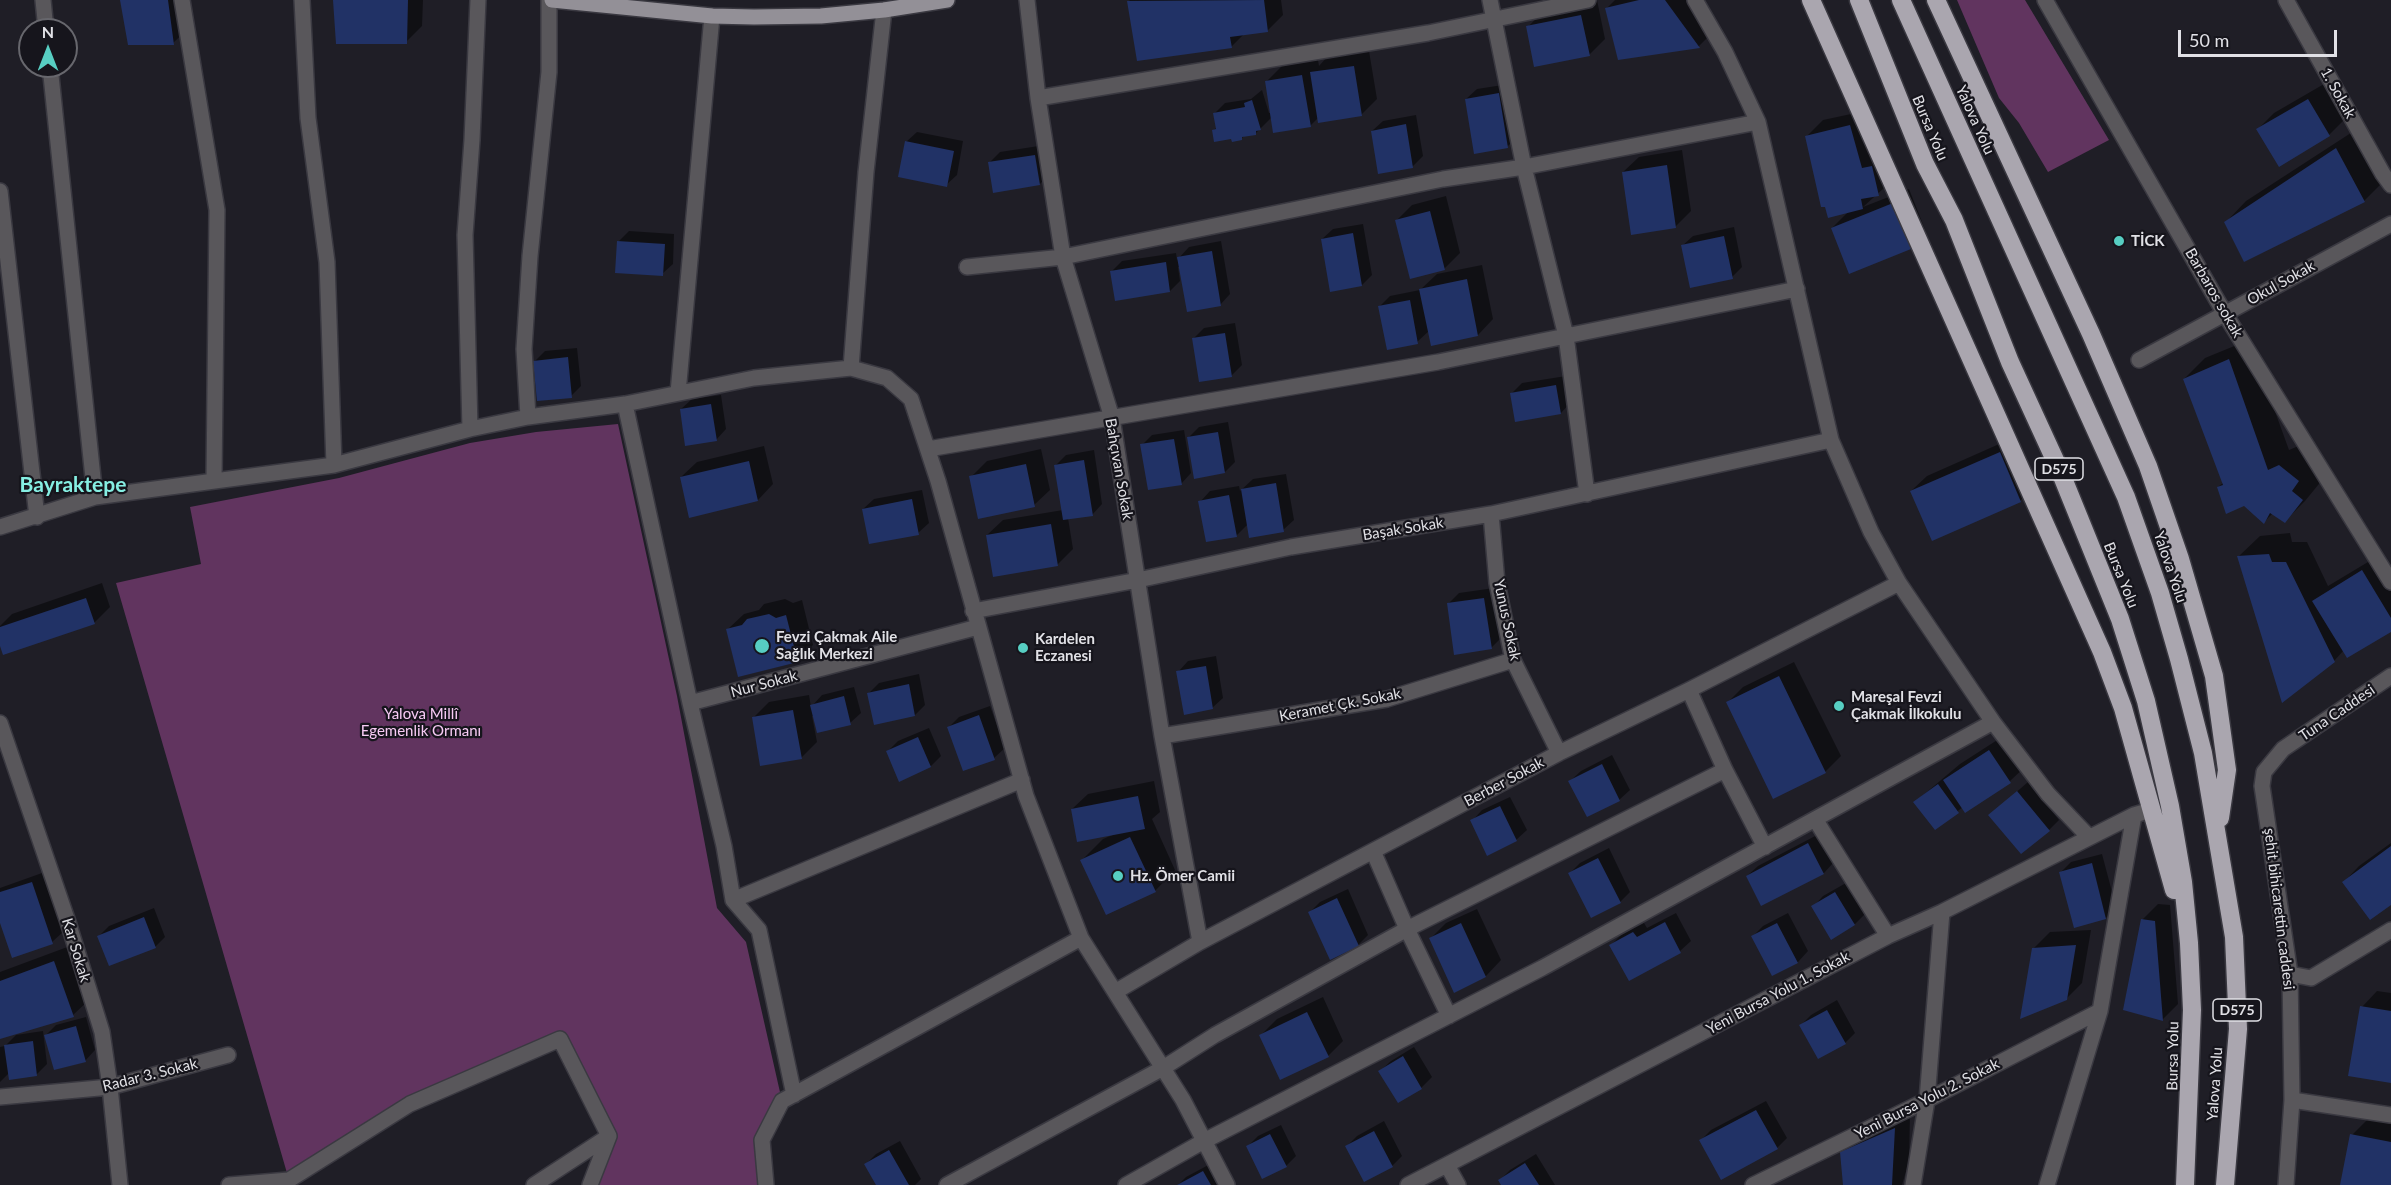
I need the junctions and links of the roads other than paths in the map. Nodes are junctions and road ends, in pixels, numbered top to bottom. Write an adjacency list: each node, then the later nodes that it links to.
1 (43, 0): 19 (street)
2 (182, 0): 44 (street)
3 (302, 0): 43 (street)
4 (478, 0): 40 (street)
5 (551, 0): 18 (main road); 38 (street)
6 (947, 0): 17 (main road)
7 (1027, 0): 22 (street, Bahçıvan Sokak)
8 (1490, 0): 20 (street)
9 (1588, 0): 20 (street)
10 (1695, 0): 23 (street)
11 (1811, 0): 66 (highway)
12 (1936, 0): 68 (highway)
13 (2045, 0): 32 (street, Barbaros sokak)
14 (2286, 0): 25 (street, 1. Sokak)
15 (1902, 2): 68 (highway, Yalova Yolu / D575)
16 (1862, 8): 79 (highway, Bursa Yolu / D575)
17 (884, 10): 18 (main road); 35 (street)
18 (712, 16): 36 (street)
19 (45, 18)
20 (1493, 18): 22 (street); 24 (street)
21 (51, 78): 46 (street)
22 (1038, 98): 28 (street, Bahçıvan Sokak)
23 (1758, 122): 24 (street); 30 (street)
24 (1524, 167): 28 (street); 33 (street)
25 (2391, 185)
26 (0, 191): 31 (street)
27 (2391, 224): 32 (street, Okul Sokak)
28 (1063, 257): 29 (street); 39 (street, Bahçıvan Sokak)
29 (967, 267)
30 (1797, 289): 33 (street); 41 (street)
31 (6, 303): 48 (street)
32 (2225, 314): 34 (street, Okul Sokak); 51 (street, Barbaros sokak)
33 (1566, 336): 39 (street); 45 (street)
34 (2139, 360)
35 (850, 368): 36 (street); 42 (street)
36 (678, 393): 37 (street)
37 (625, 404): 38 (street); 58 (street)
38 (528, 417): 40 (street)
39 (1112, 418): 42 (street); 50 (street, Bahçıvan Sokak)
40 (470, 429): 43 (street)
41 (1831, 440): 45 (street, Başak Sokak); 52 (street)
42 (928, 449): 53 (street)
43 (334, 465): 44 (street)
44 (214, 480): 46 (street)
45 (1587, 494): 47 (street, Başak Sokak)
46 (95, 497): 48 (street)
47 (1491, 514): 50 (street, Başak Sokak); 55 (street, Yunus Sokak)
48 (37, 517): 49 (street)
49 (0, 527)
50 (1138, 580): 53 (street, Başak Sokak); 61 (street, Bahçıvan Sokak)
51 (2391, 582)
52 (1899, 584): 57 (street, Berber Sokak); 59 (street)
53 (973, 611): 54 (street)
54 (978, 627): 58 (street, Nur Sokak); 65 (street)
55 (1513, 660): 61 (street, Keramet Çk. Sokak); 63 (street, Yunus Sokak)
56 (2391, 676): 62 (street, Tuna Caddesi)
57 (1689, 690): 63 (street, Berber Sokak); 64 (street)
58 (690, 704): 72 (street)
59 (1993, 722): 67 (street); 69 (street)
60 (0, 723): 86 (street, Kar Sokak)
61 (1162, 736): 78 (street, Bahçıvan Sokak)
62 (2283, 749): 80 (street, şehit bihicarettin caddesi)
63 (1559, 753): 71 (street, Berber Sokak)
64 (1725, 770): 70 (street); 74 (street)
65 (1022, 780): 72 (street); 77 (street)
66 (2142, 812): 69 (street, Yeni Bursa Yolu 1. Sokak); 79 (highway); 82 (street)
67 (1815, 819): 70 (street); 76 (street)
68 (2218, 835): 110 (highway, Yalova Yolu / D575)
69 (2089, 837): 73 (street, Yeni Bursa Yolu 1. Sokak)
70 (1765, 847): 83 (street)
71 (1373, 851): 74 (street); 78 (street, Berber Sokak)
72 (734, 900): 87 (street)
73 (1942, 912): 76 (street, Yeni Bursa Yolu 1. Sokak); 89 (street)
74 (1407, 929): 83 (street); 85 (street)
75 (2391, 930): 80 (street)
76 (1888, 936): 94 (street, Yeni Bursa Yolu 1. Sokak)
77 (1081, 938): 81 (street); 87 (street)
78 (1200, 942): 81 (street, Berber Sokak)
79 (2189, 943): 109 (highway, Bursa Yolu / D575)
80 (2290, 974): 90 (street, şehit bihicarettin caddesi)
81 (1115, 992): 85 (street)
82 (2100, 1011): 89 (street, Yeni Bursa Yolu 2. Sokak); 96 (street)
83 (1449, 1016): 93 (street)
84 (228, 1055): 86 (street, Radar 3. Sokak)
85 (1163, 1068): 93 (street); 102 (street)
86 (110, 1087): 88 (street, Radar 3. Sokak); 97 (street, Kar Sokak)
87 (794, 1095): 101 (street)
88 (0, 1097)
89 (1927, 1100): 107 (street, Yeni Bursa Yolu 2. Sokak); 108 (street)
90 (2292, 1100): 91 (street); 111 (street, şehit bihicarettin caddesi)
91 (2391, 1115)
92 (609, 1136): 95 (street); 99 (street); 100 (street)
93 (1204, 1141): 103 (street); 104 (street)
94 (1447, 1165): 105 (street, Yeni Bursa Yolu 1. Sokak); 106 (street)
95 (289, 1182): 98 (street)
96 (2047, 1184)
97 (120, 1185)
98 (229, 1185)
99 (534, 1185)
100 (590, 1185)
101 (766, 1185)
102 (948, 1185)
103 (1126, 1185)
104 (1227, 1185)
105 (1408, 1185)
106 (1458, 1185)
107 (1753, 1185)
108 (1913, 1185)
109 (2185, 1185)
110 (2225, 1185)
111 (2286, 1185)

